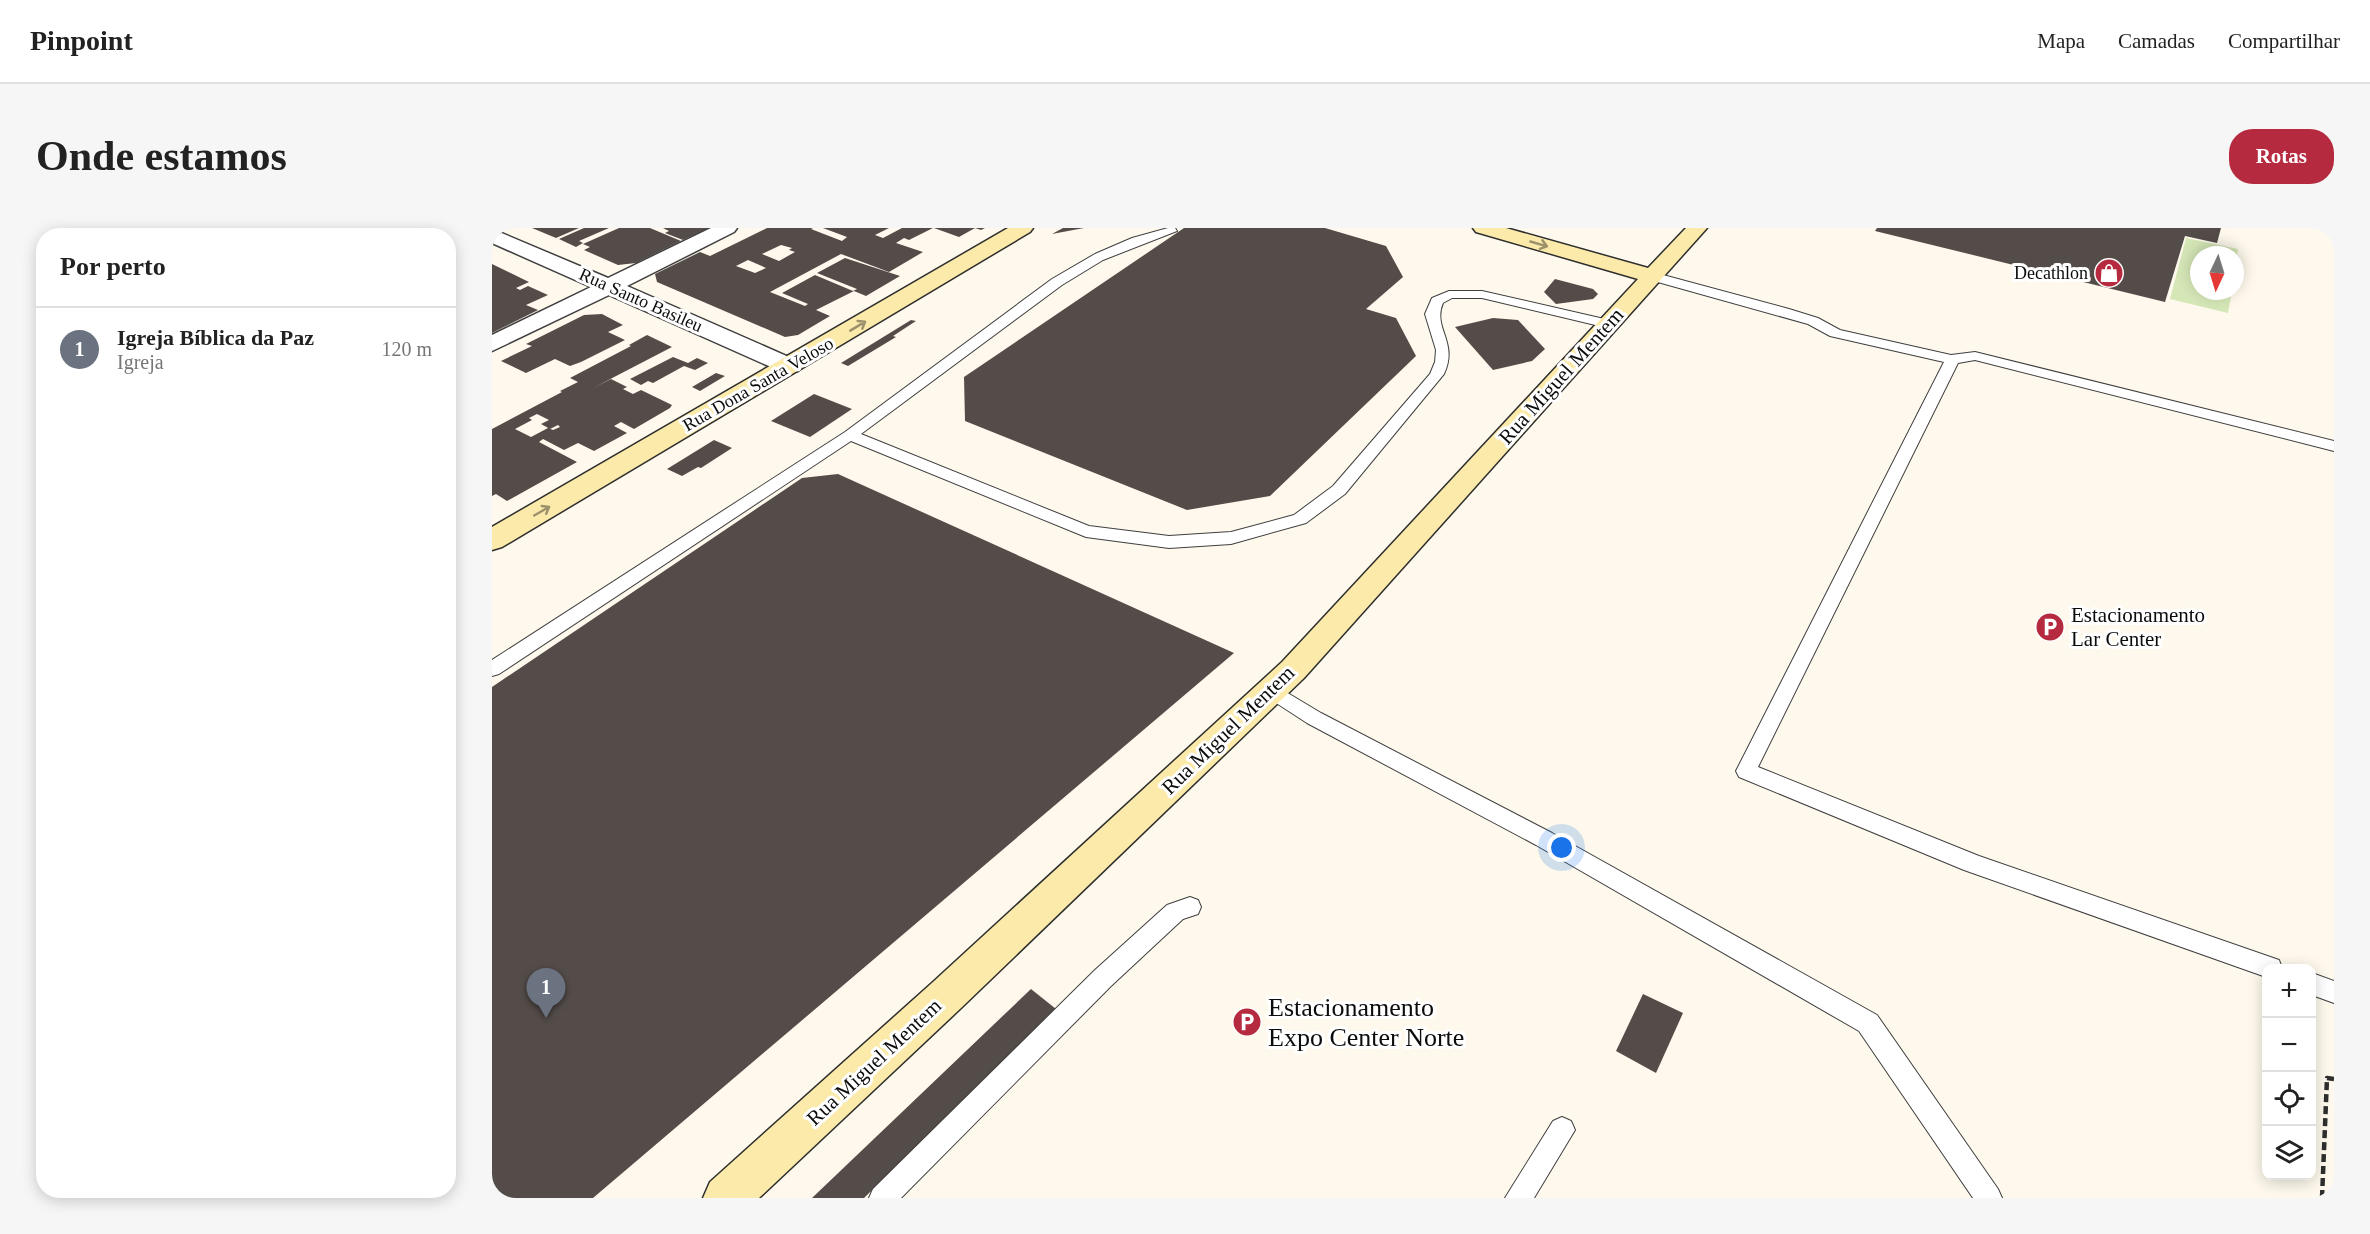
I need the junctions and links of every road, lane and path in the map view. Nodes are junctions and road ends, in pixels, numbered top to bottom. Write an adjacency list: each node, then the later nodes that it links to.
1 (727, 228): 8 (street)
2 (1023, 228): 12 (street, Rua Dona Santa Veloso, one-way to 2)
3 (1483, 228): 7 (street, one-way to 7)
4 (1697, 228): 7 (street, Rua Miguel Mentem)
5 (1171, 231): 13 (lane)
6 (492, 235): 8 (street, Rua Santo Basileu)
7 (1652, 276): 9 (street, Rua Miguel Mentem); 11 (lane)
8 (610, 286): 10 (street); 12 (street, Rua Santo Basileu)
9 (1608, 324): 13 (lane); 17 (street, Rua Miguel Mentem)
10 (492, 344)
11 (1952, 360): 14 (lane); 19 (lane)
12 (789, 366): 15 (street, Rua Dona Santa Veloso, one-way to 12)
13 (850, 435): 16 (lane)
14 (2334, 446)
15 (492, 540)
16 (492, 669)
17 (1271, 690): 24 (street, Rua Miguel Mentem); 27 (lane)
18 (1190, 907): 25 (lane)
19 (2262, 966)
20 (2316, 985): 21 (lane)
21 (2334, 992)
22 (2334, 1079): 28 (path)
23 (1562, 1130): 26 (lane)
24 (726, 1198)
25 (882, 1198)
26 (1518, 1198)
27 (1989, 1198)
28 (2322, 1198)

